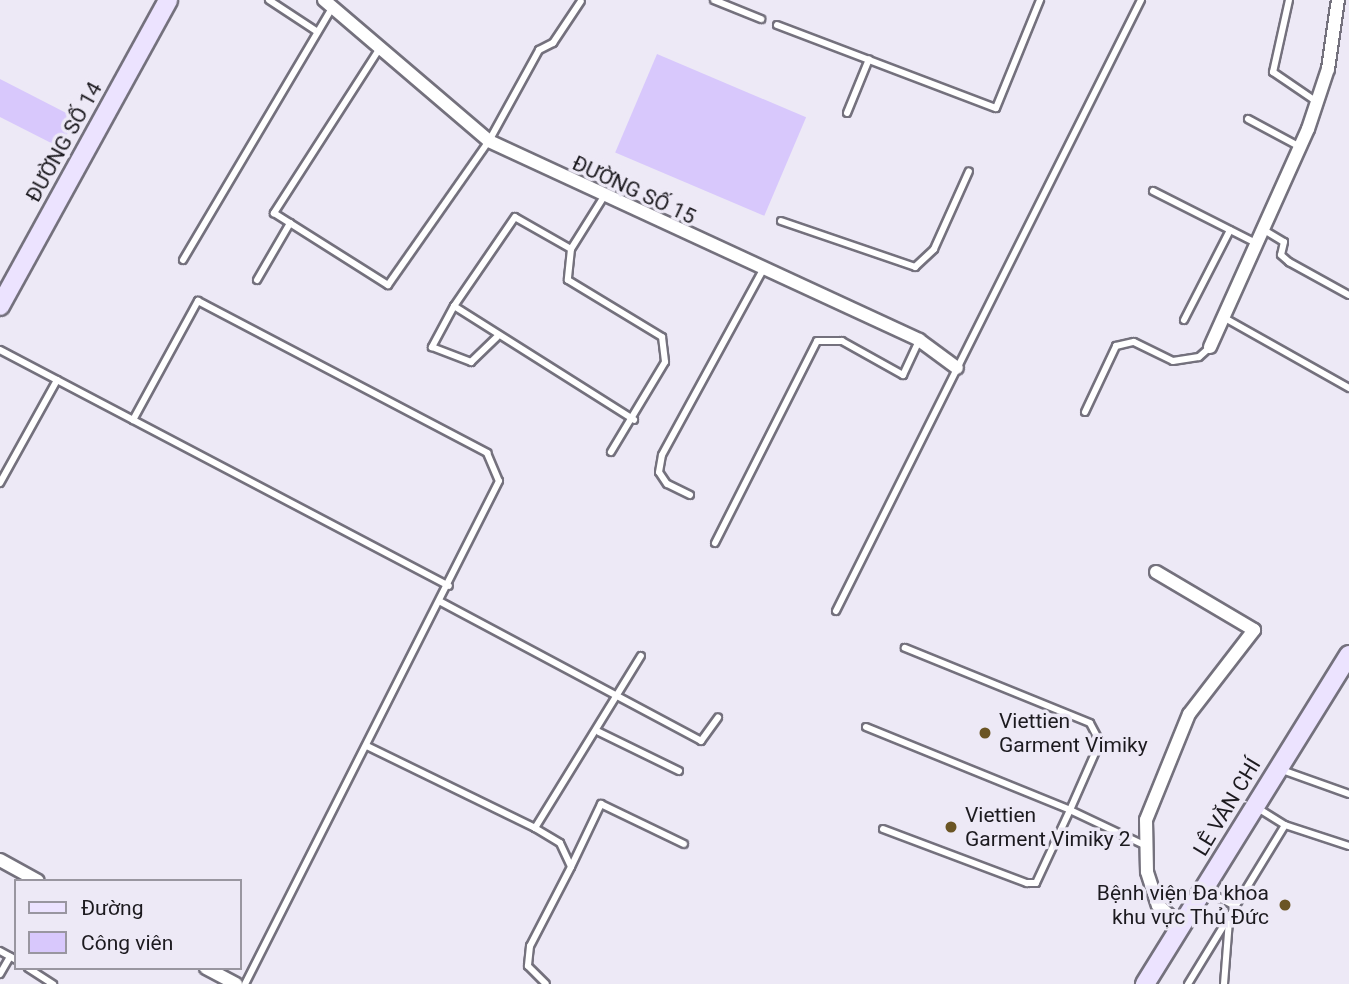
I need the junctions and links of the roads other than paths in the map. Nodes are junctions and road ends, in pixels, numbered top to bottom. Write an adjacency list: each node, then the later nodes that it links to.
1 (168, 0): 33 (main road, ĐƯỜNG SỐ 14)
2 (269, 0): 12 (lane)
3 (714, 0): 10 (lane)
4 (1040, 0): 14 (lane)
5 (1141, 0): 41 (lane)
6 (1289, 0): 15 (lane)
7 (1338, 0): 15 (street)
8 (581, 1): 18 (lane)
9 (328, 4): 12 (lane); 13 (street, ĐƯỜNG SỐ 15)
10 (761, 19)
11 (777, 25): 14 (lane)
12 (316, 31): 29 (lane)
13 (378, 51): 18 (street, ĐƯỜNG SỐ 15); 24 (lane)
14 (869, 60): 16 (lane)
15 (1317, 102): 19 (street)
16 (847, 113)
17 (1248, 119): 19 (lane)
18 (489, 141): 22 (street, ĐƯỜNG SỐ 15); 24 (lane)
19 (1300, 147): 26 (street)
20 (969, 170): 23 (lane)
21 (1153, 191): 25 (lane)
22 (603, 198): 28 (lane); 30 (street, ĐƯỜNG SỐ 15)
23 (781, 221)
24 (290, 223): 31 (lane)
25 (1230, 230): 27 (lane); 36 (lane)
26 (1264, 230): 27 (street); 32 (lane)
27 (1256, 243): 35 (street)
28 (571, 249): 34 (lane); 46 (lane)
29 (183, 260)
30 (763, 270): 38 (street, ĐƯỜNG SỐ 15); 49 (lane)
31 (257, 280)
32 (1349, 295)
33 (0, 306)
34 (454, 306): 37 (lane); 37 (lane)
35 (1221, 316): 39 (street); 43 (lane)
36 (1184, 320)
37 (497, 337): 46 (lane)
38 (919, 340): 41 (street, ĐƯỜNG SỐ 15); 50 (lane)
39 (1210, 347): 44 (lane)
40 (0, 350): 42 (lane)
41 (957, 368): 54 (lane)
42 (57, 380): 45 (lane); 48 (lane)
43 (1349, 388)
44 (1085, 412)
45 (133, 420): 52 (lane); 52 (lane)
46 (634, 420): 47 (lane)
47 (611, 452)
48 (0, 482)
49 (690, 495)
50 (715, 543)
51 (1156, 572): 72 (street)
52 (449, 586): 53 (lane)
53 (441, 602): 58 (lane); 62 (lane)
54 (836, 611)
55 (905, 648): 67 (lane)
56 (1349, 655): 63 (main road, LÊ VĂN CHÍ)
57 (641, 656): 58 (lane)
58 (620, 695): 59 (lane); 61 (lane)
59 (718, 718)
60 (866, 727): 67 (lane)
61 (599, 732): 64 (lane); 69 (lane)
62 (368, 746): 69 (lane); 88 (lane)
63 (1277, 768): 65 (lane); 66 (main road, LÊ VĂN CHÍ)
64 (679, 771)
65 (1349, 794)
66 (1254, 806): 68 (lane); 77 (main road, LÊ VĂN CHÍ)
67 (1069, 810): 70 (lane); 72 (lane)
68 (1285, 825): 73 (lane); 78 (lane)
69 (535, 828): 75 (lane)
70 (883, 829)
71 (684, 844): 75 (lane)
72 (1146, 846): 80 (street)
73 (1349, 846)
74 (0, 860): 76 (street)
75 (571, 867): 89 (lane)
76 (34, 879)
77 (1204, 890): 78 (lane); 80 (main road, LÊ VĂN CHÍ)
78 (1236, 906): 79 (lane)
79 (1230, 916): 91 (lane); 92 (lane)
80 (1182, 927): 90 (main road, LÊ VĂN CHÍ)
81 (0, 951): 82 (lane)
82 (13, 959): 85 (lane)
83 (31, 970): 86 (lane)
84 (210, 970): 87 (street)
85 (0, 974)
86 (53, 984)
87 (236, 984)
88 (245, 984)
89 (546, 984)
90 (1145, 984)
91 (1188, 984)
92 (1224, 984)

